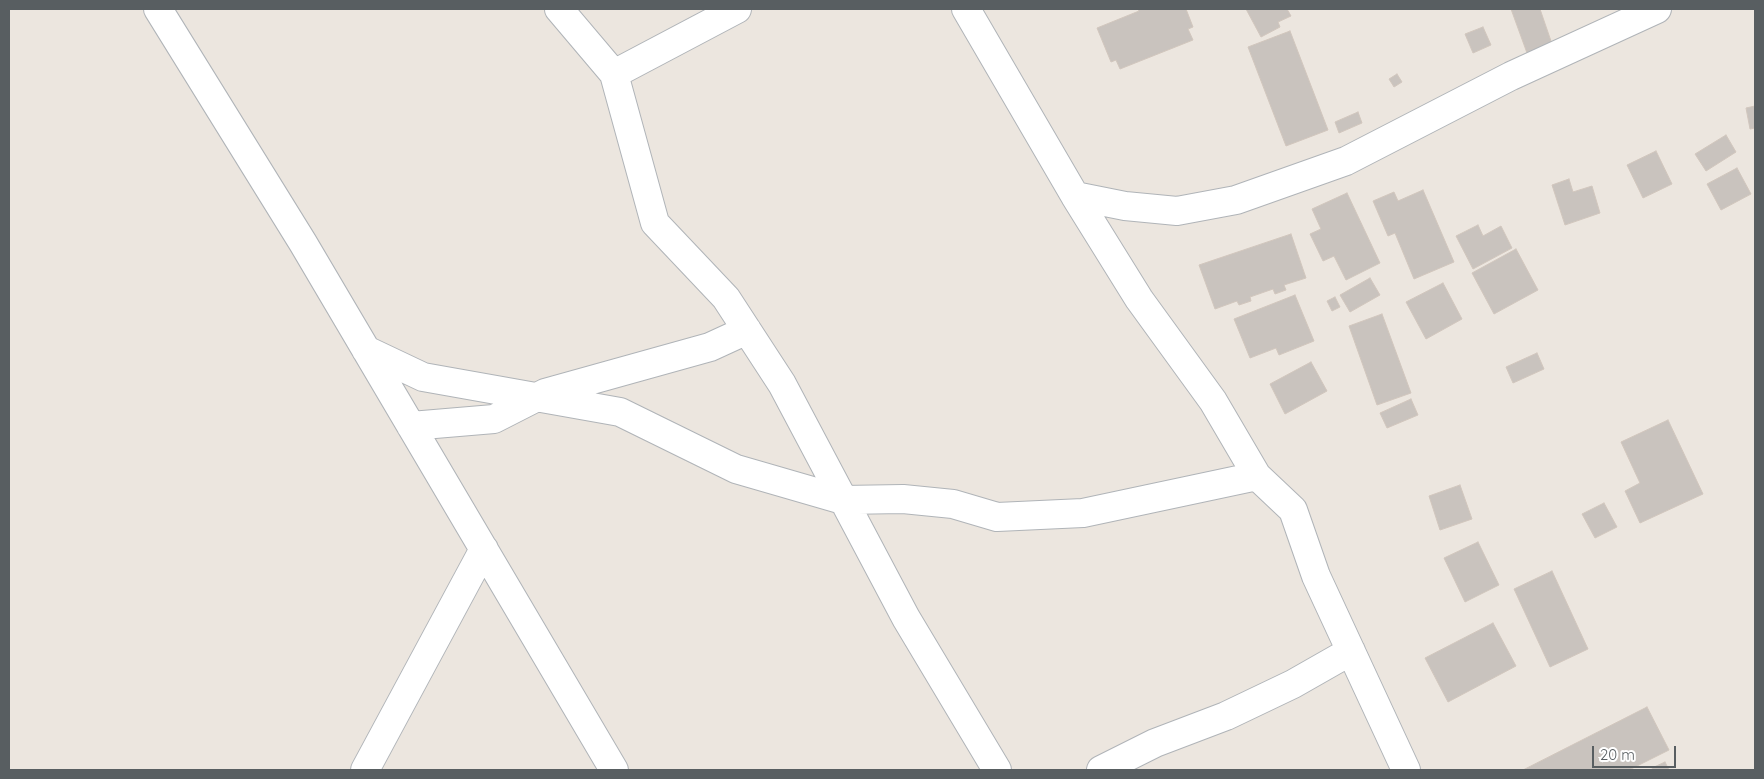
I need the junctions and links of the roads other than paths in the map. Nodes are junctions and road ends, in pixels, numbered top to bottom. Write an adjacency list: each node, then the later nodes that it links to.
1 (158, 9): 9 (street)
2 (559, 9): 6 (street)
3 (737, 9): 6 (street)
4 (966, 9): 7 (street)
5 (1657, 9): 7 (street)
6 (614, 74): 8 (street)
7 (1075, 196): 12 (street)
8 (747, 330): 10 (street); 13 (street)
9 (366, 350): 10 (street); 11 (street)
10 (537, 397): 11 (street); 13 (street)
11 (411, 426): 14 (street)
12 (1257, 476): 13 (street); 15 (street)
13 (843, 500): 18 (street)
14 (484, 549): 16 (street); 17 (street)
15 (1351, 651): 19 (street); 20 (street)
16 (365, 770)
17 (614, 770)
18 (997, 770)
19 (1101, 770)
20 (1406, 770)

